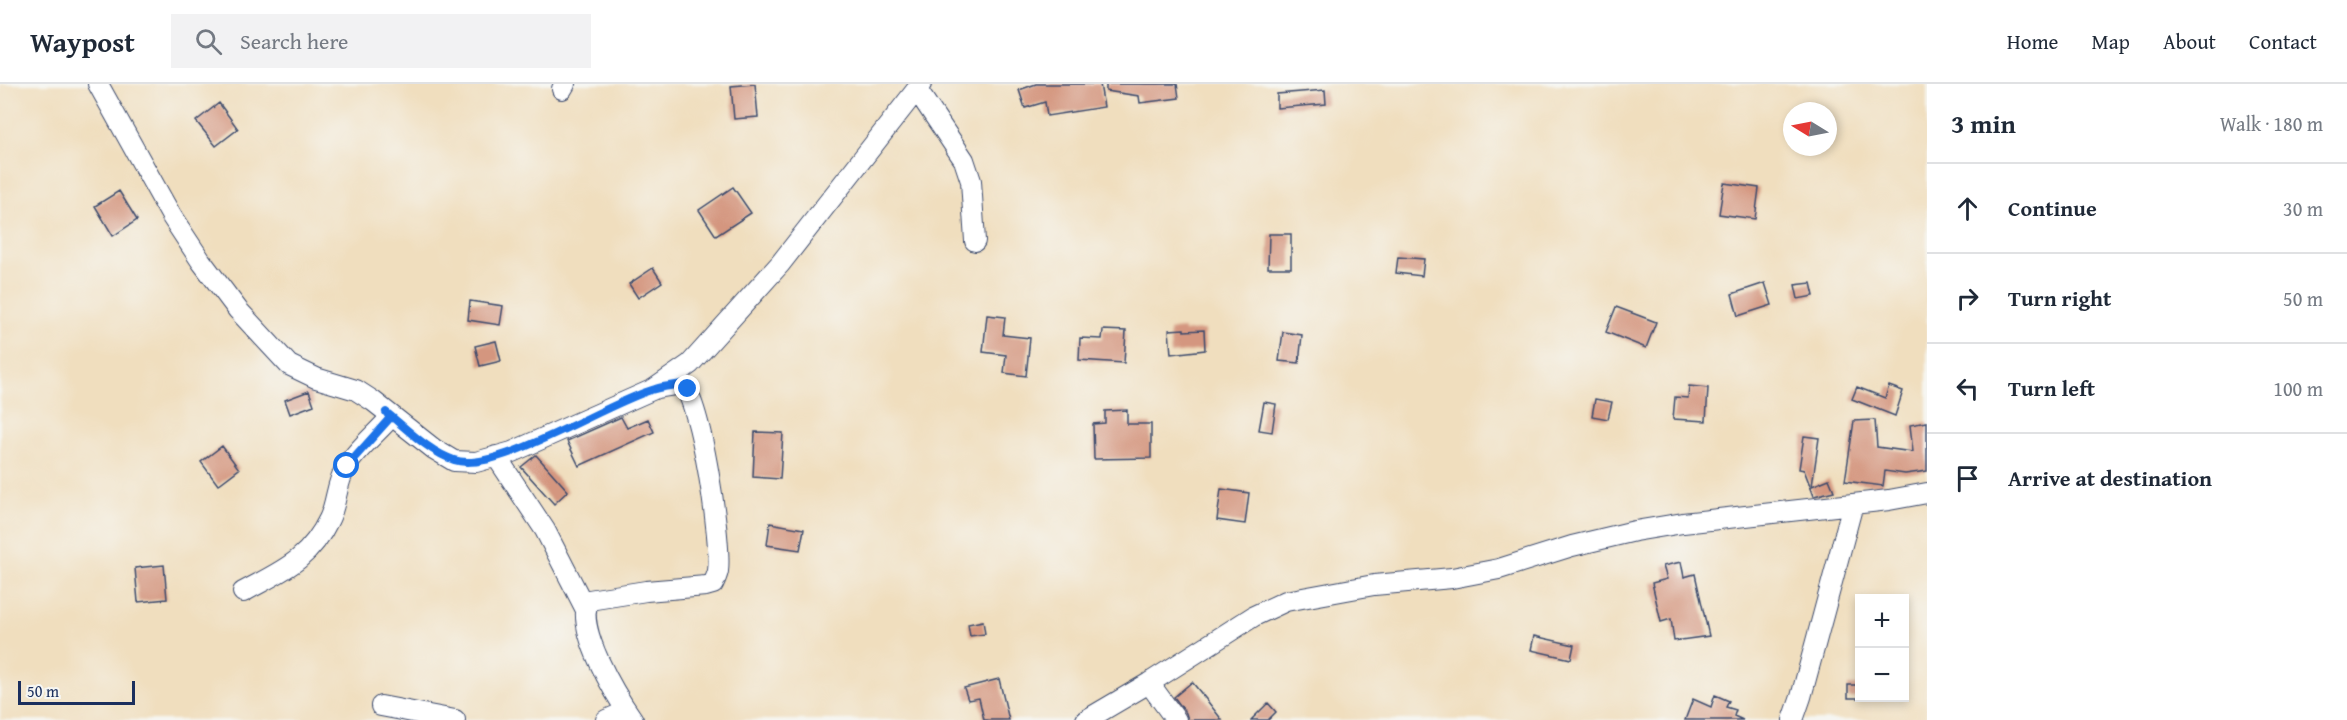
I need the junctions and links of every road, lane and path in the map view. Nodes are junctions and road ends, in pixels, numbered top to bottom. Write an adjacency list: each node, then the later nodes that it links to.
1 (98, 84): 5 (street)
2 (919, 87): 3 (street); 4 (street)
3 (975, 241)
4 (654, 389): 6 (street); 10 (street)
5 (386, 412): 6 (street); 9 (street)
6 (496, 456): 10 (street)
7 (1927, 493): 8 (street)
8 (1853, 504): 11 (street); 18 (street)
9 (243, 592)
10 (585, 608): 13 (street)
11 (1149, 683): 16 (street); 17 (street)
12 (381, 706): 14 (street)
13 (630, 715): 15 (street)
14 (455, 720)
15 (606, 720)
16 (1086, 720)
17 (1176, 720)
18 (1793, 720)

